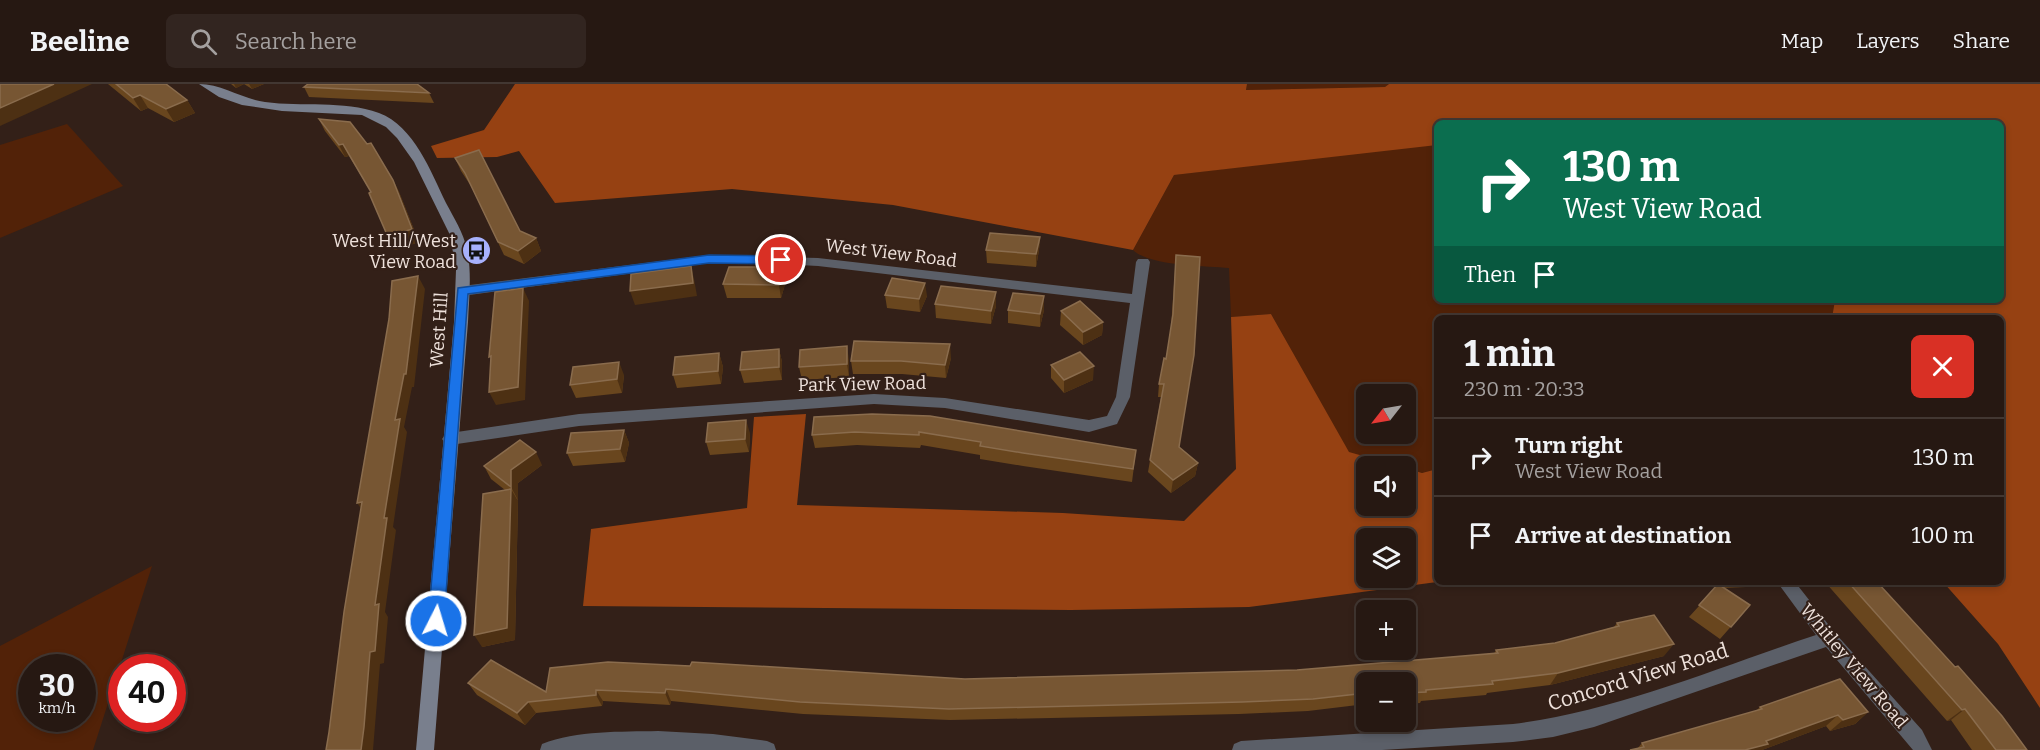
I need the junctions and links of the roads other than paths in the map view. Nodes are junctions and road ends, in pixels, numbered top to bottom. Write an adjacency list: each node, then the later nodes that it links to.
1 (205, 84): 3 (street, West Hill)
2 (1143, 262): 4 (street, Park View Road)
3 (462, 291): 4 (street, West View Road); 5 (street, West Hill)
4 (1136, 299): 5 (street, Park View Road)
5 (450, 439): 8 (street, West Hill)
6 (1787, 585): 7 (street, Whitley View Road)
7 (1829, 638): 11 (street, Concord View Road); 12 (street, Whitley View Road)
8 (425, 750)
9 (549, 750): 10 (street)
10 (767, 750)
11 (1240, 750)
12 (1923, 750)

